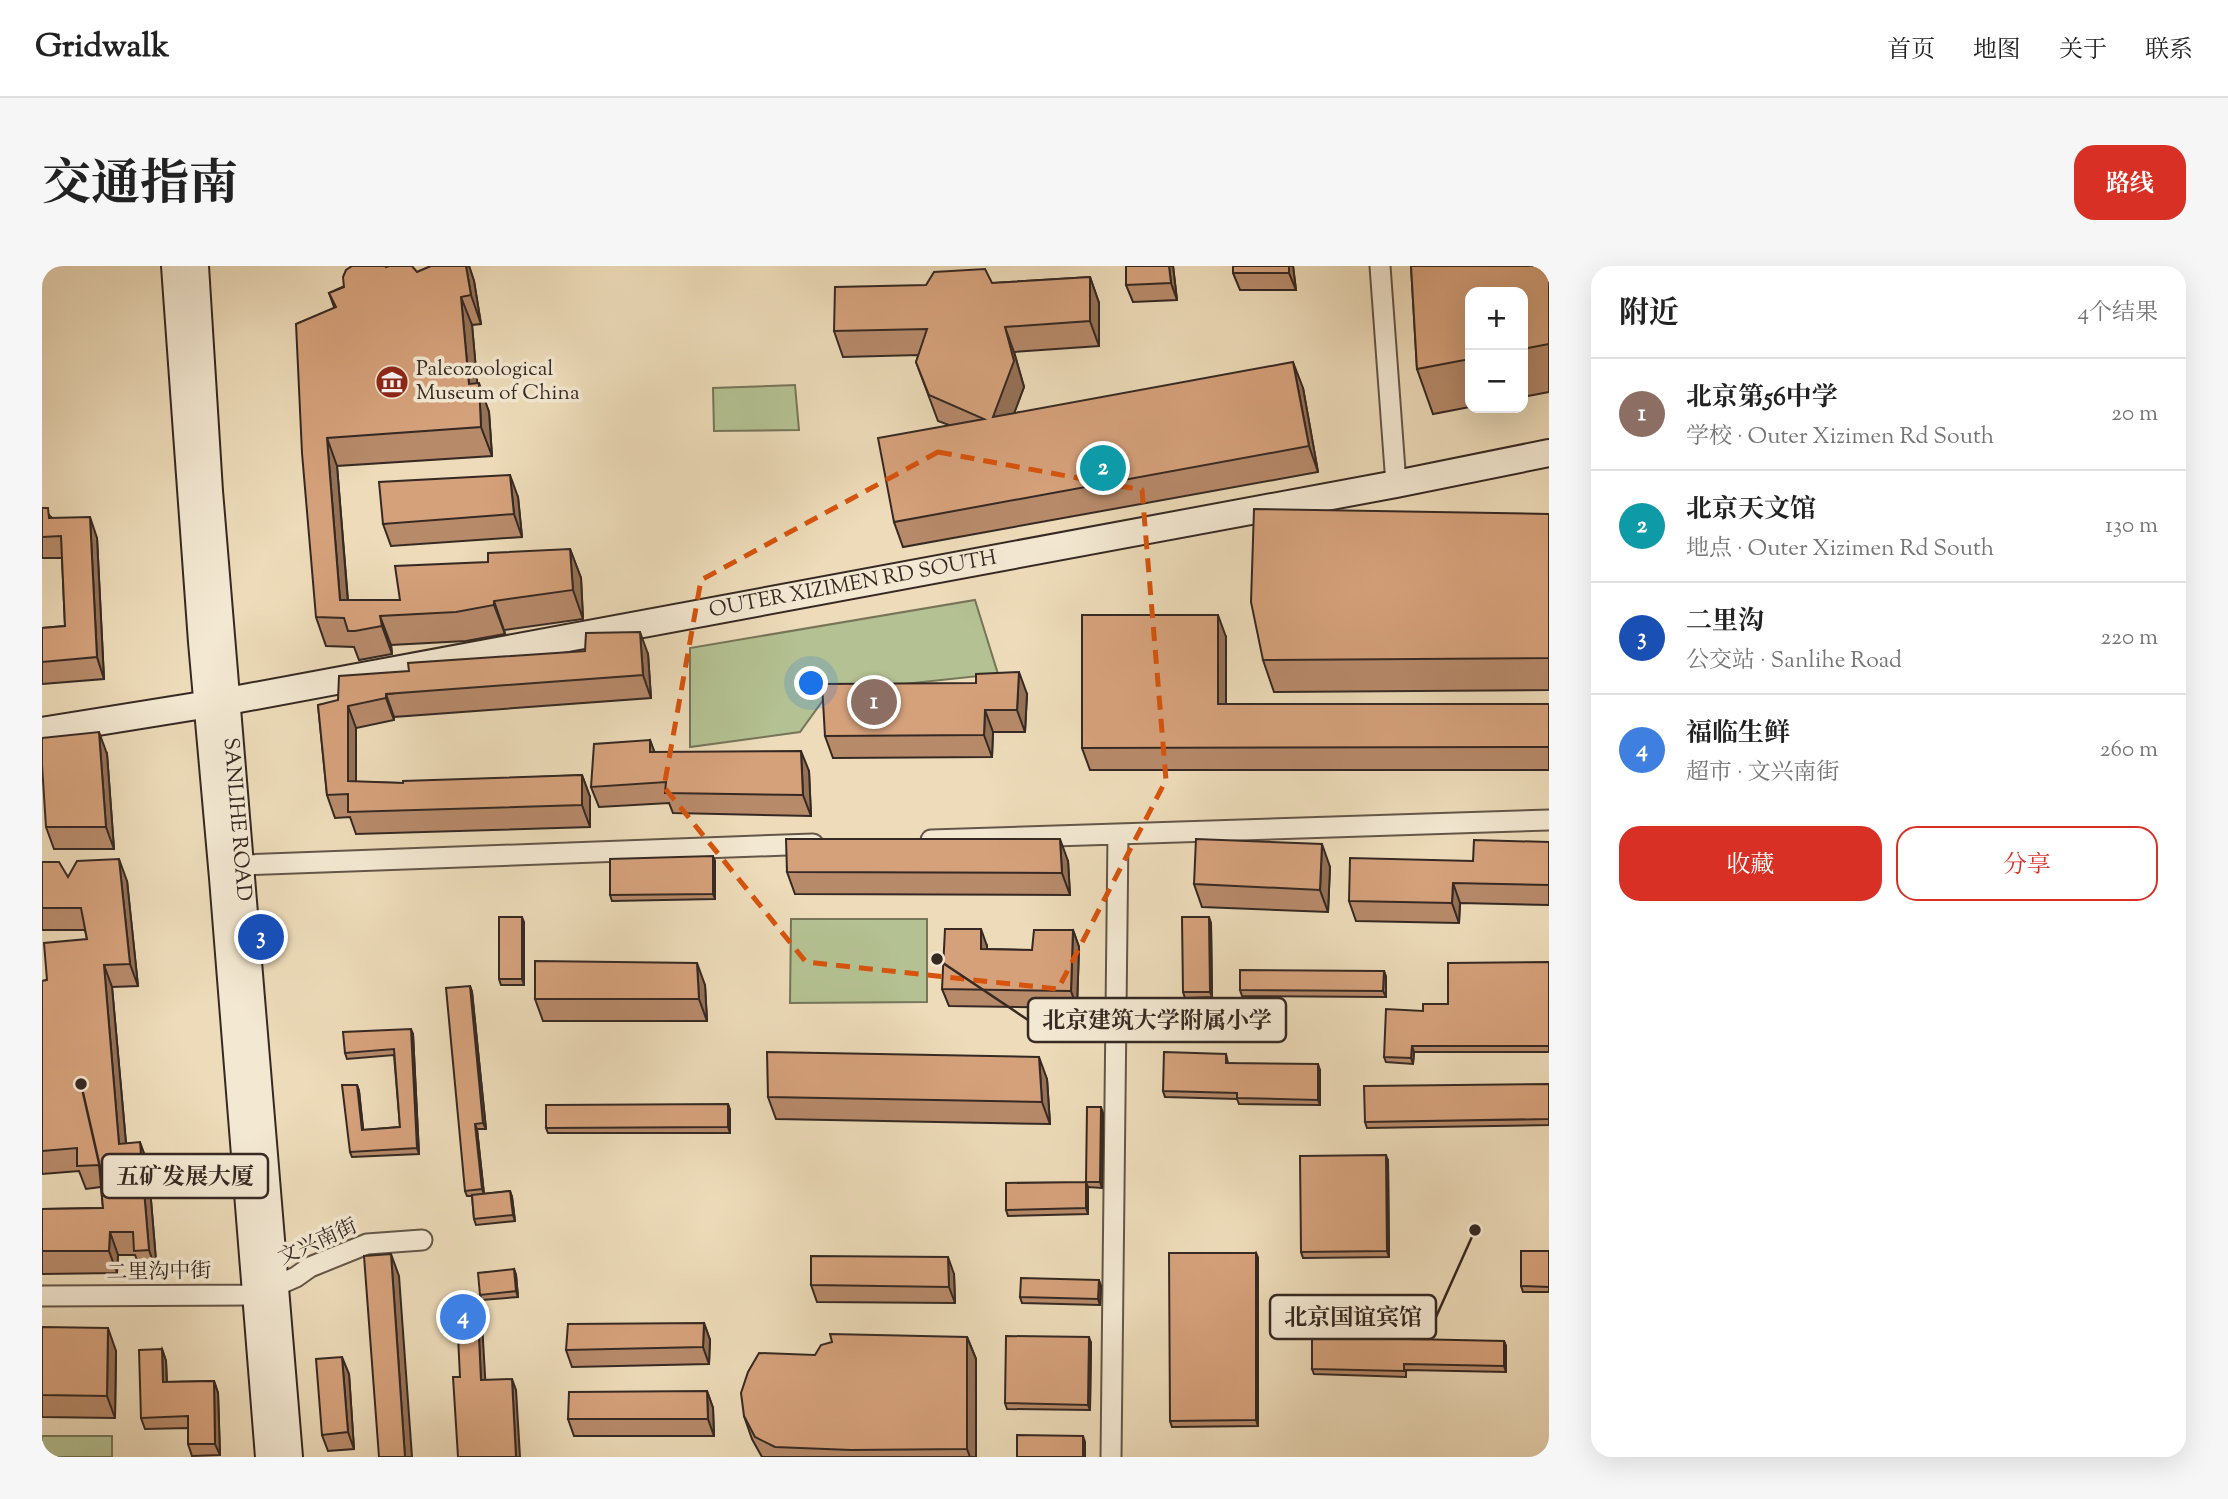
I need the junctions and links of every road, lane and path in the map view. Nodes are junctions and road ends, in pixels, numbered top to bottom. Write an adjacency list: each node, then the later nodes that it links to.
1 (175, 266): 6 (main road, SANLIHE ROAD)
2 (195, 266): 6 (main road, SANLIHE ROAD)
3 (1380, 266): 5 (street)
4 (1549, 453): 5 (main road, OUTER XIZIMEN RD SOUTH)
5 (1396, 484): 6 (main road, OUTER XIZIMEN RD SOUTH)
6 (218, 703): 7 (main road, OUTER XIZIMEN RD SOUTH); 12 (main road, SANLIHE ROAD); 14 (main road, SANLIHE ROAD)
7 (42, 731)
8 (1549, 820): 9 (street)
9 (1118, 834): 10 (street); 18 (street)
10 (911, 841)
11 (828, 844): 12 (street)
12 (241, 864): 14 (main road, SANLIHE ROAD)
13 (422, 1240): 14 (street, 文兴南街)
14 (265, 1291): 15 (street, 二里沟中街); 16 (main road, SANLIHE ROAD); 17 (main road, SANLIHE ROAD)
15 (42, 1296)
16 (269, 1457)
17 (289, 1457)
18 (1111, 1457)

